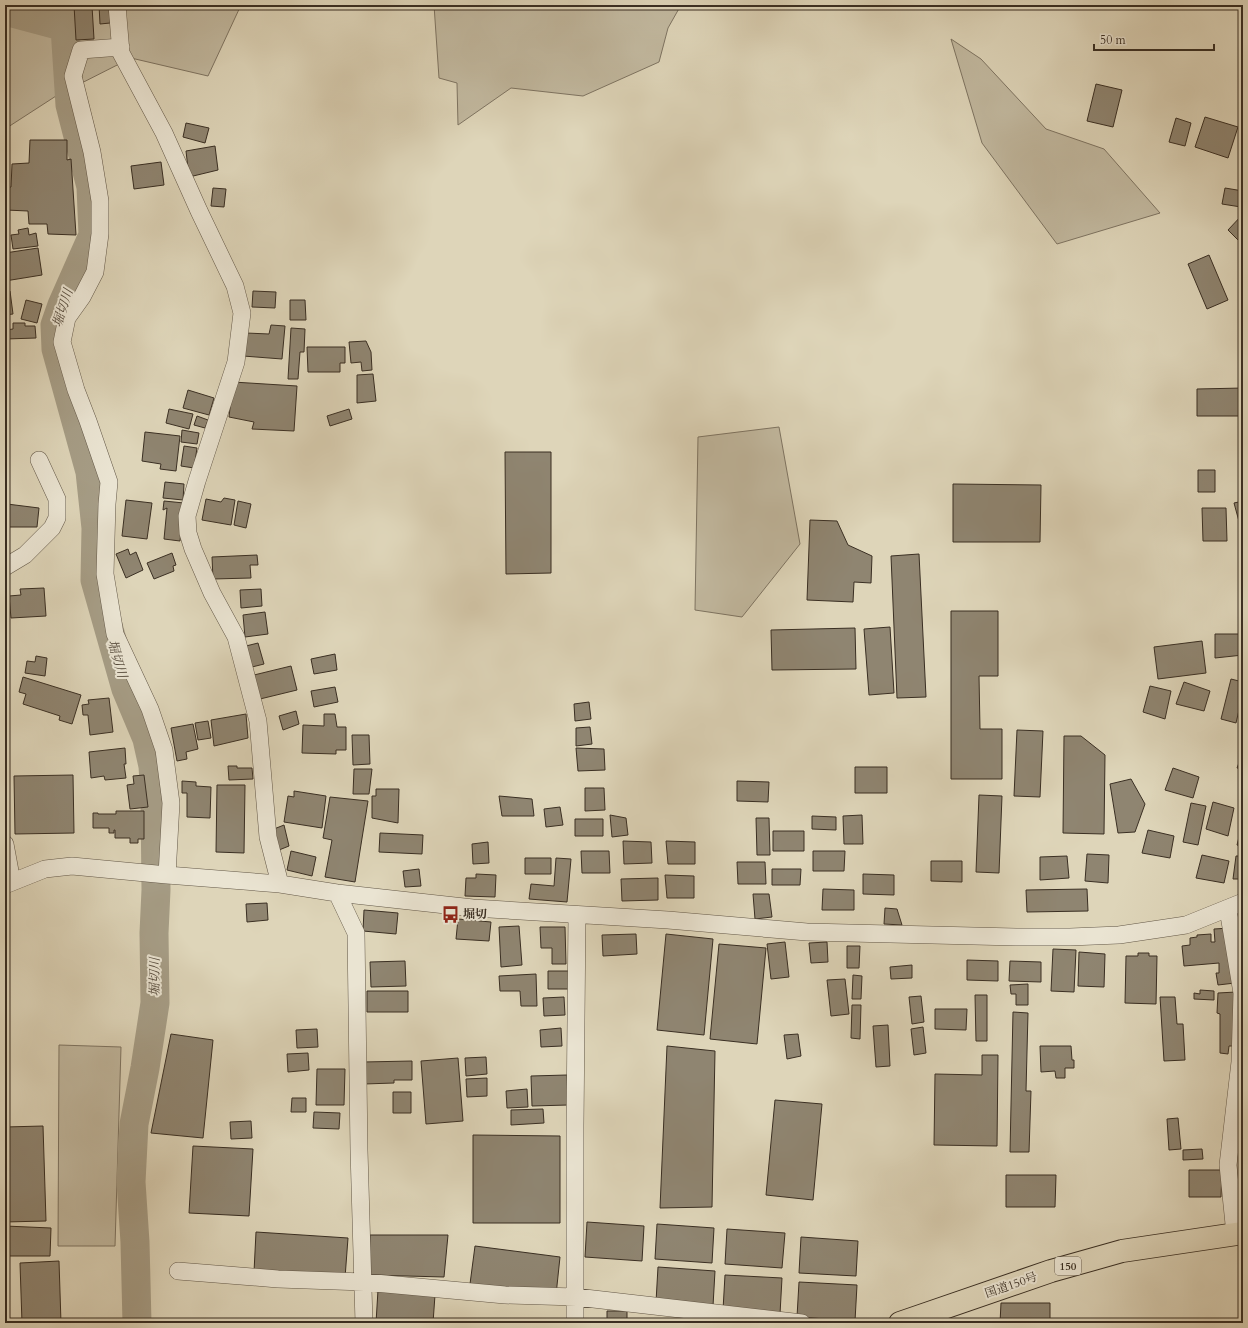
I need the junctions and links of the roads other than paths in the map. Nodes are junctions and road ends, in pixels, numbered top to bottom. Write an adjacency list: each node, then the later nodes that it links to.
1 (116, 5): 2 (street)
2 (121, 47): 6 (street); 8 (street)
3 (39, 460): 4 (street)
4 (5, 567)
5 (5, 844): 7 (street)
6 (167, 875): 7 (street); 8 (street)
7 (8, 884)
8 (280, 884): 9 (street)
9 (337, 893): 11 (street); 14 (street)
10 (1235, 905): 11 (street); 12 (street)
11 (577, 915): 15 (street)
12 (1239, 1234): 19 (highway, 国道150号 / 150)
13 (178, 1271): 14 (street)
14 (364, 1282): 15 (street); 16 (street)
15 (576, 1297): 17 (street); 18 (street)
16 (364, 1323)
17 (575, 1323)
18 (802, 1323)
19 (900, 1323)

